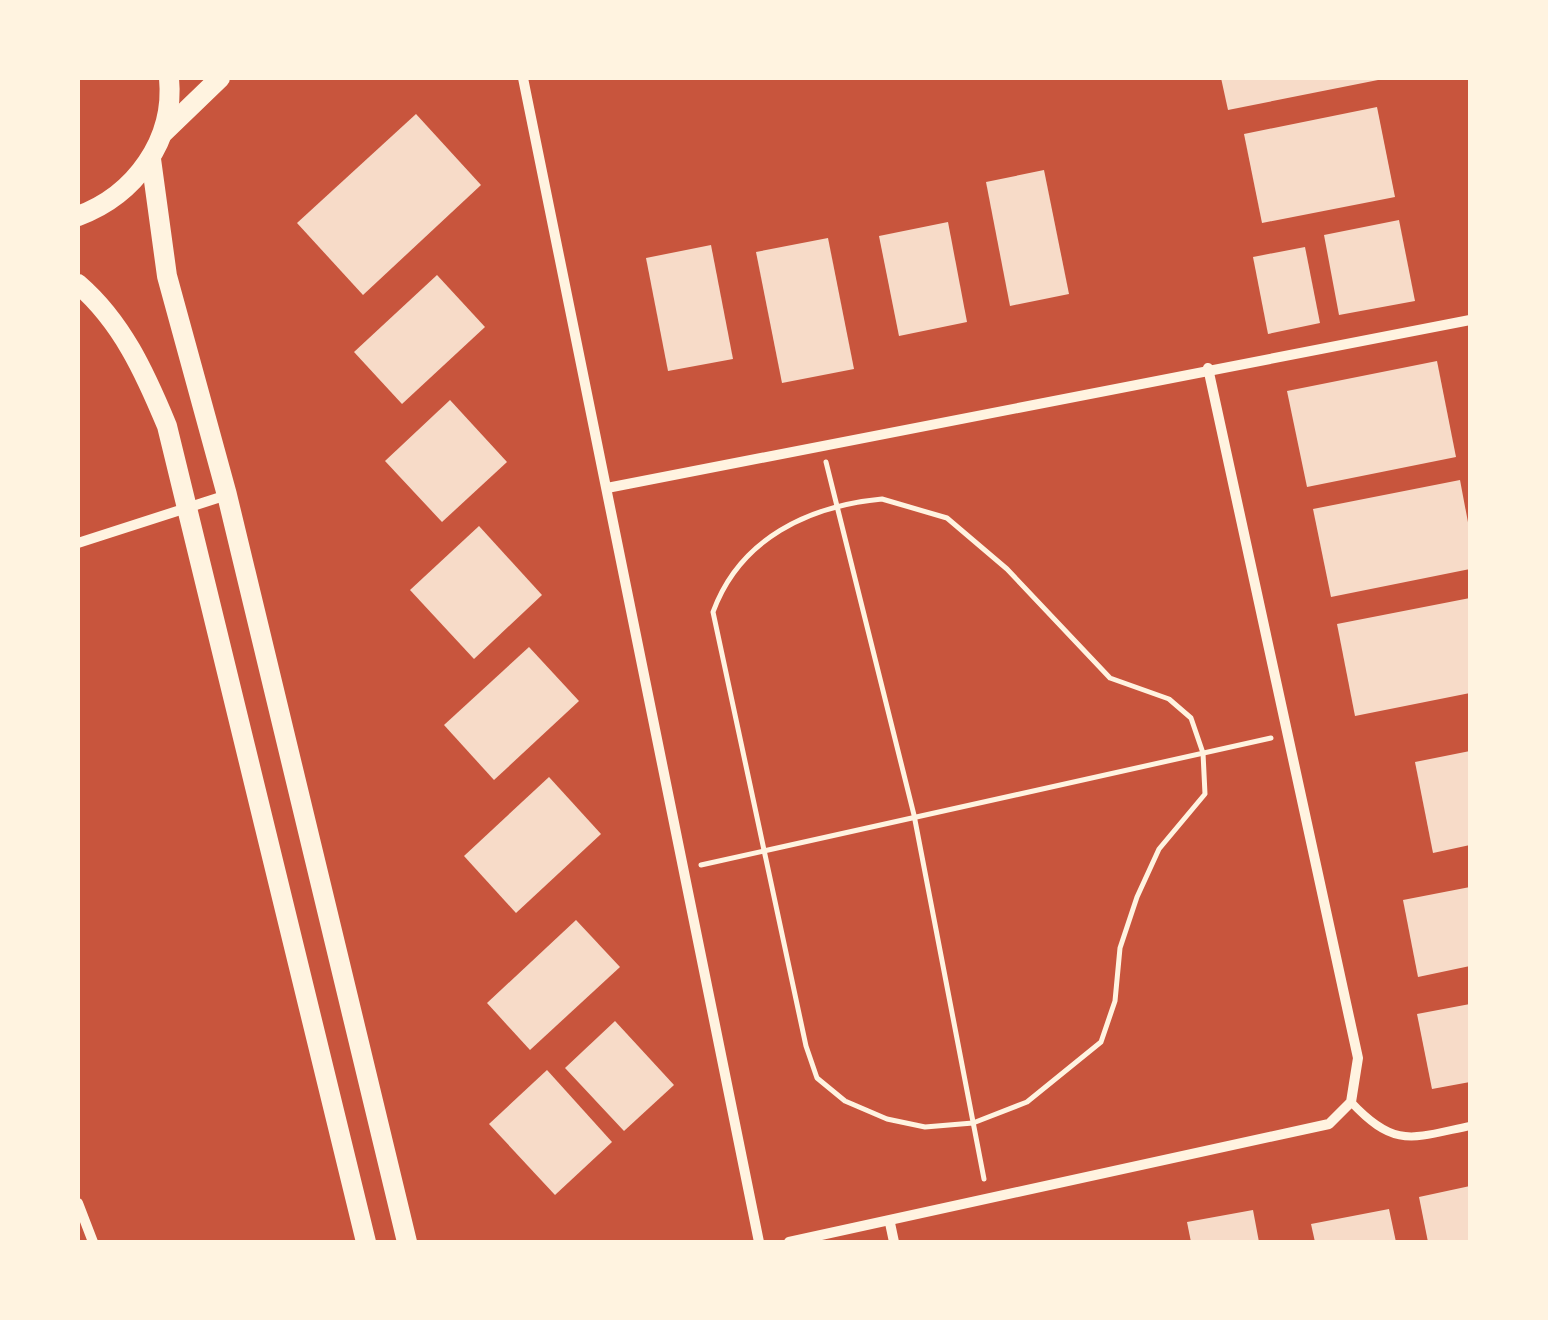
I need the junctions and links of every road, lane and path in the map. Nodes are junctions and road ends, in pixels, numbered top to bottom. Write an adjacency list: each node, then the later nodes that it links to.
1 (169, 78): 4 (main road)
2 (220, 78): 4 (main road)
3 (522, 78): 11 (street)
4 (163, 133): 5 (main road)
5 (151, 159): 6 (main road); 12 (main road)
6 (78, 216)
7 (78, 284): 13 (main road)
8 (1470, 320): 9 (street)
9 (1208, 368): 10 (street); 16 (street)
10 (822, 445): 11 (street); 14 (path)
11 (607, 488): 20 (street)
12 (227, 495): 13 (street); 29 (main road)
13 (188, 504): 15 (street); 28 (main road)
14 (836, 504): 17 (path); 18 (path); 19 (path)
15 (78, 543)
16 (1288, 734): 17 (path); 21 (street)
17 (1204, 752): 18 (path); 22 (path)
18 (914, 816): 19 (path); 22 (path)
19 (763, 850): 20 (path); 22 (path)
20 (684, 869): 30 (street)
21 (1351, 1102): 23 (lane); 24 (street)
22 (973, 1123): 24 (path)
23 (1470, 1126)
24 (988, 1200): 26 (street)
25 (78, 1204): 27 (street)
26 (890, 1222): 31 (street); 32 (street)
27 (93, 1242)
28 (366, 1242)
29 (407, 1242)
30 (759, 1242)
31 (789, 1242)
32 (894, 1242)

